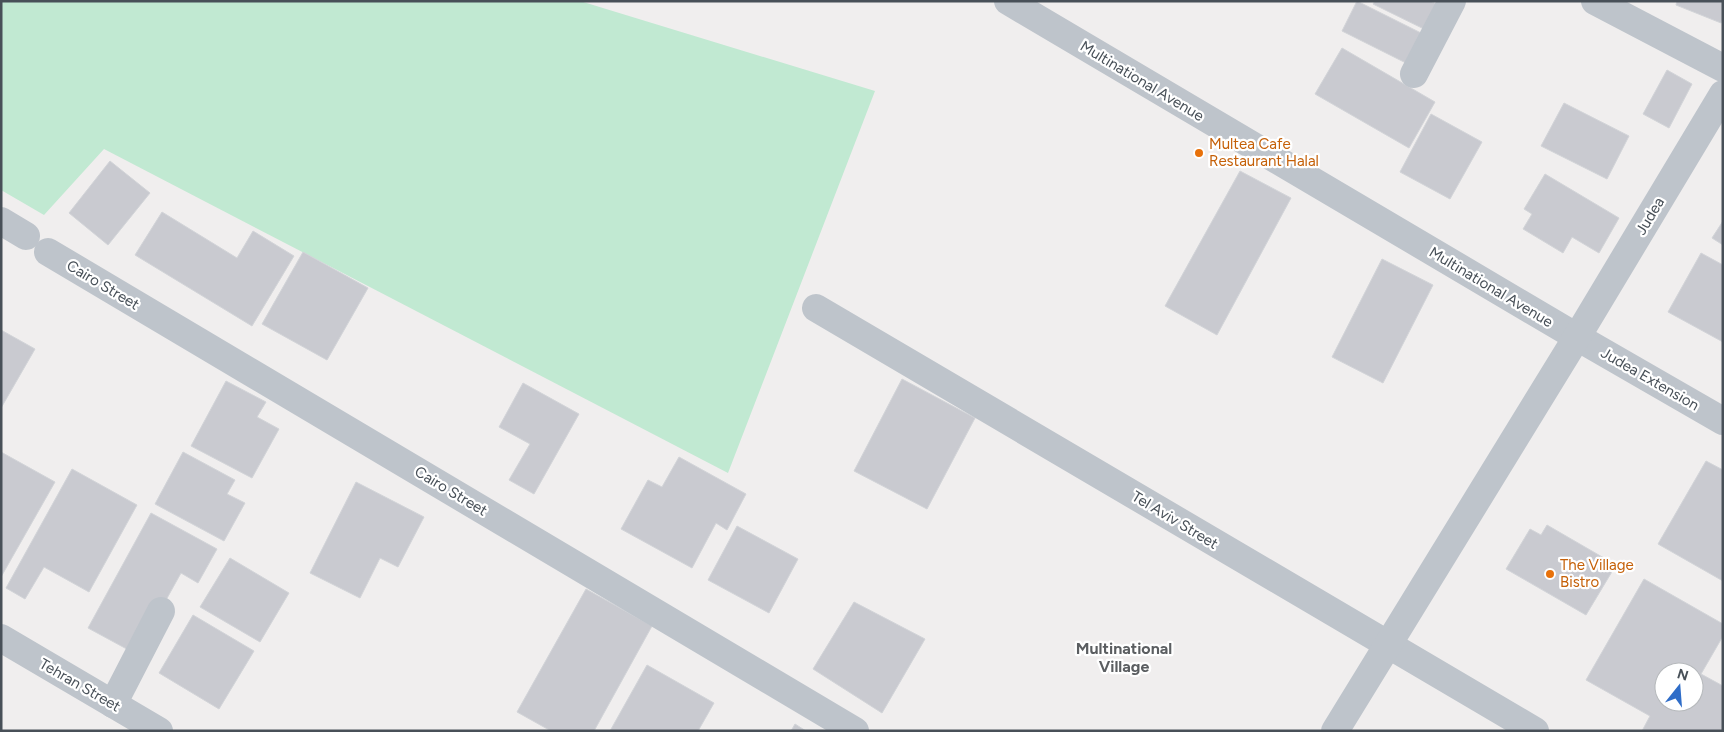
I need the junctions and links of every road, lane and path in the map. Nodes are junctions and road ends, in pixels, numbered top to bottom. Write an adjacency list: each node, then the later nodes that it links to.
1 (1008, 1): 11 (street, Multinational Avenue)
2 (1452, 1): 5 (street)
3 (1595, 1): 4 (street)
4 (1723, 68)
5 (1414, 74)
6 (1723, 94): 11 (street, Judea)
7 (1, 221): 8 (street)
8 (26, 236)
9 (48, 252): 18 (street, Cairo Street)
10 (816, 308): 15 (street, Tel Aviv Street)
11 (1577, 337): 12 (street, Judea Extension); 15 (street)
12 (1723, 421)
13 (161, 611): 16 (street)
14 (1, 638): 16 (street, Tehran Street)
15 (1388, 644): 19 (street); 20 (street, Tel Aviv Street)
16 (113, 704): 17 (street, Tehran Street)
17 (159, 731)
18 (854, 731)
19 (1335, 731)
20 (1535, 731)

